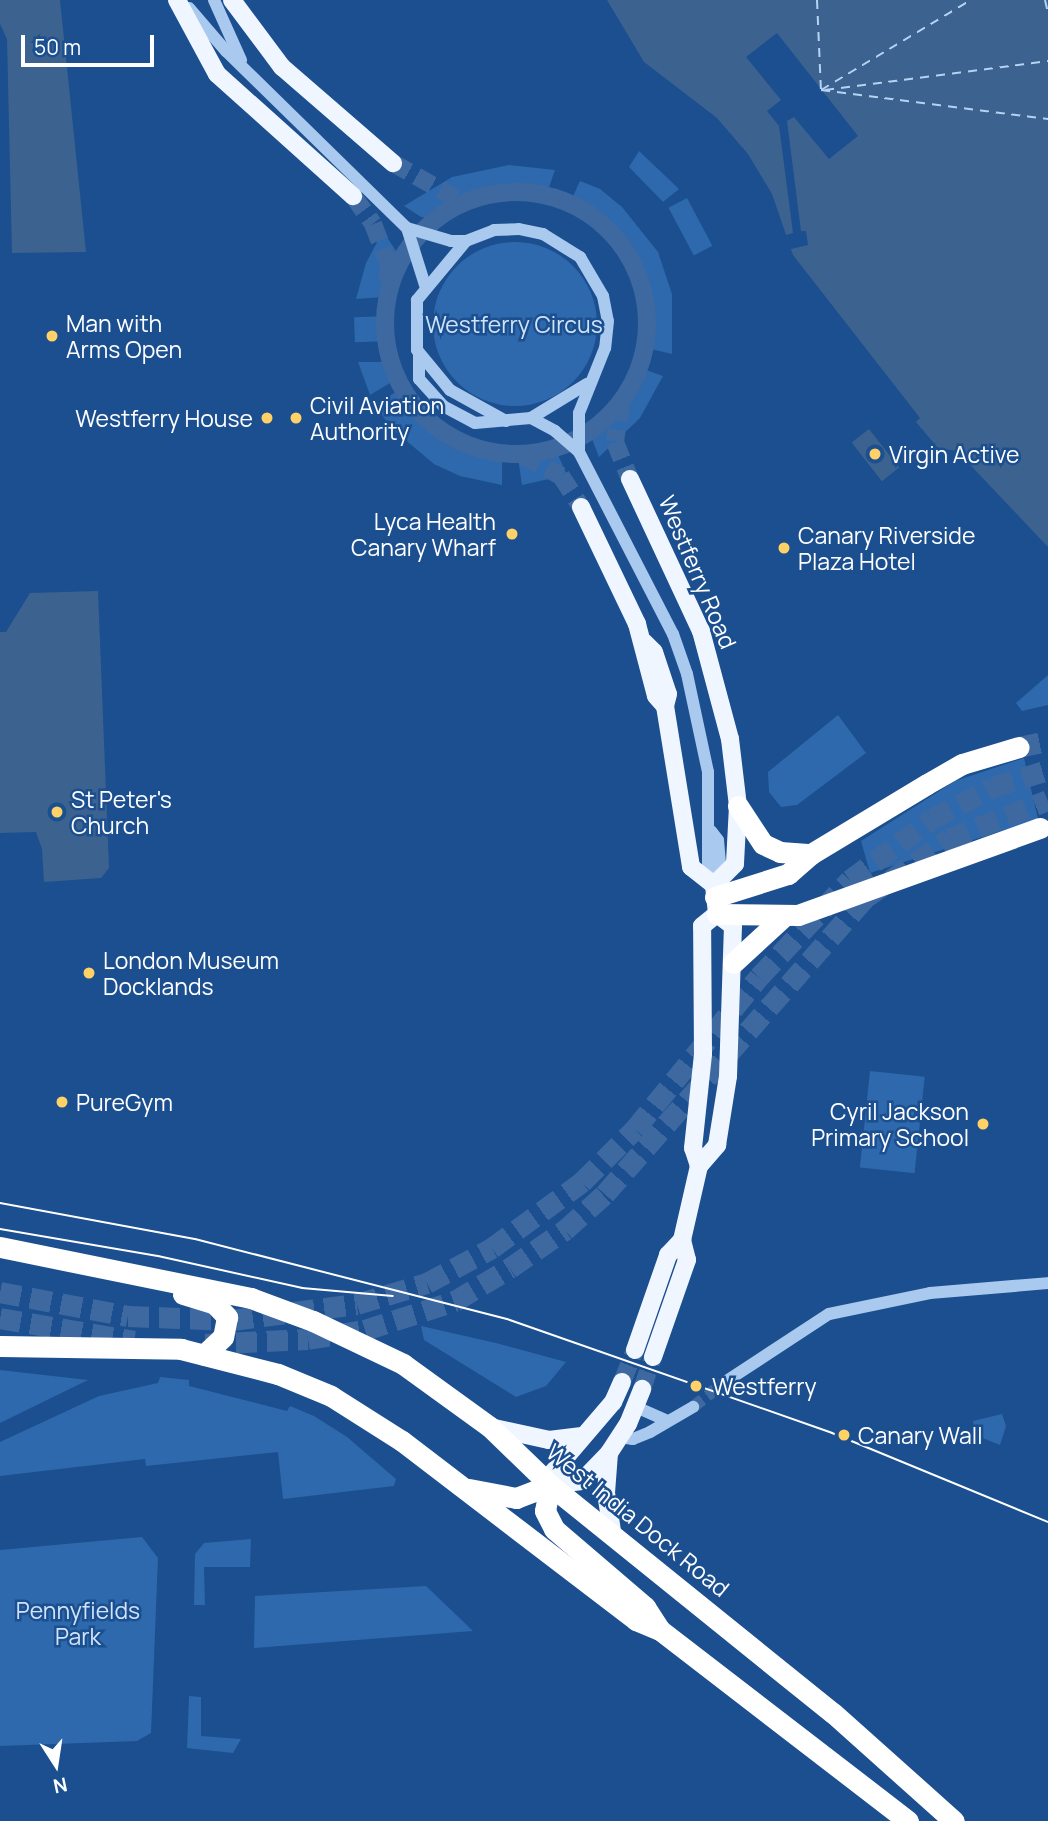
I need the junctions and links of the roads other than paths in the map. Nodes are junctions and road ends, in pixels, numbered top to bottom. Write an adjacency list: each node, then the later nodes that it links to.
1 (177, 0): 7 (main road)
2 (183, 0): 5 (street)
3 (214, 0): 5 (street)
4 (232, 0): 6 (main road)
5 (249, 74): 8 (street)
6 (393, 163)
7 (353, 196)
8 (407, 228): 9 (street); 10 (street)
9 (466, 241): 10 (street); 11 (street)
10 (425, 285): 12 (street)
11 (587, 384): 12 (street); 13 (street, Westferry Road)
12 (531, 418): 13 (street, Westferry Road)
13 (579, 453): 20 (street, Westferry Road)
14 (630, 479): 17 (main road, Westferry Road)
15 (581, 507): 20 (main road, Westferry Road)
16 (1019, 747): 19 (highway)
17 (738, 806): 19 (highway); 20 (main road, Westferry Road)
18 (1040, 828): 21 (highway)
19 (811, 853): 20 (highway)
20 (715, 899): 21 (highway); 22 (main road, Westferry Road); 23 (main road, Westferry Road)
21 (783, 917): 22 (highway)
22 (733, 963): 23 (main road, Westferry Road)
23 (699, 1166): 24 (main road, Westferry Road)
24 (682, 1240): 29 (main road, Westferry Road); 31 (main road, Westferry Road)
25 (0, 1247): 26 (highway)
26 (153, 1278): 30 (highway); 38 (highway, West India Dock Road)
27 (1048, 1283): 33 (street)
28 (0, 1346): 30 (highway)
29 (635, 1350)
30 (204, 1354): 42 (highway)
31 (653, 1357)
32 (622, 1382): 39 (main road)
33 (724, 1382)
34 (642, 1389): 35 (main road)
35 (636, 1407): 37 (street); 40 (main road)
36 (693, 1407): 37 (street)
37 (667, 1421): 40 (street)
38 (490, 1427): 39 (main road); 43 (highway, West India Dock Road)
39 (580, 1436): 43 (main road)
40 (620, 1437): 41 (main road)
41 (609, 1452): 43 (main road); 44 (main road)
42 (461, 1485): 43 (highway); 45 (highway)
43 (550, 1485): 44 (highway, West India Dock Road); 45 (highway)
44 (612, 1531): 47 (highway, West India Dock Road)
45 (660, 1630): 46 (highway)
46 (908, 1821)
47 (954, 1821)

